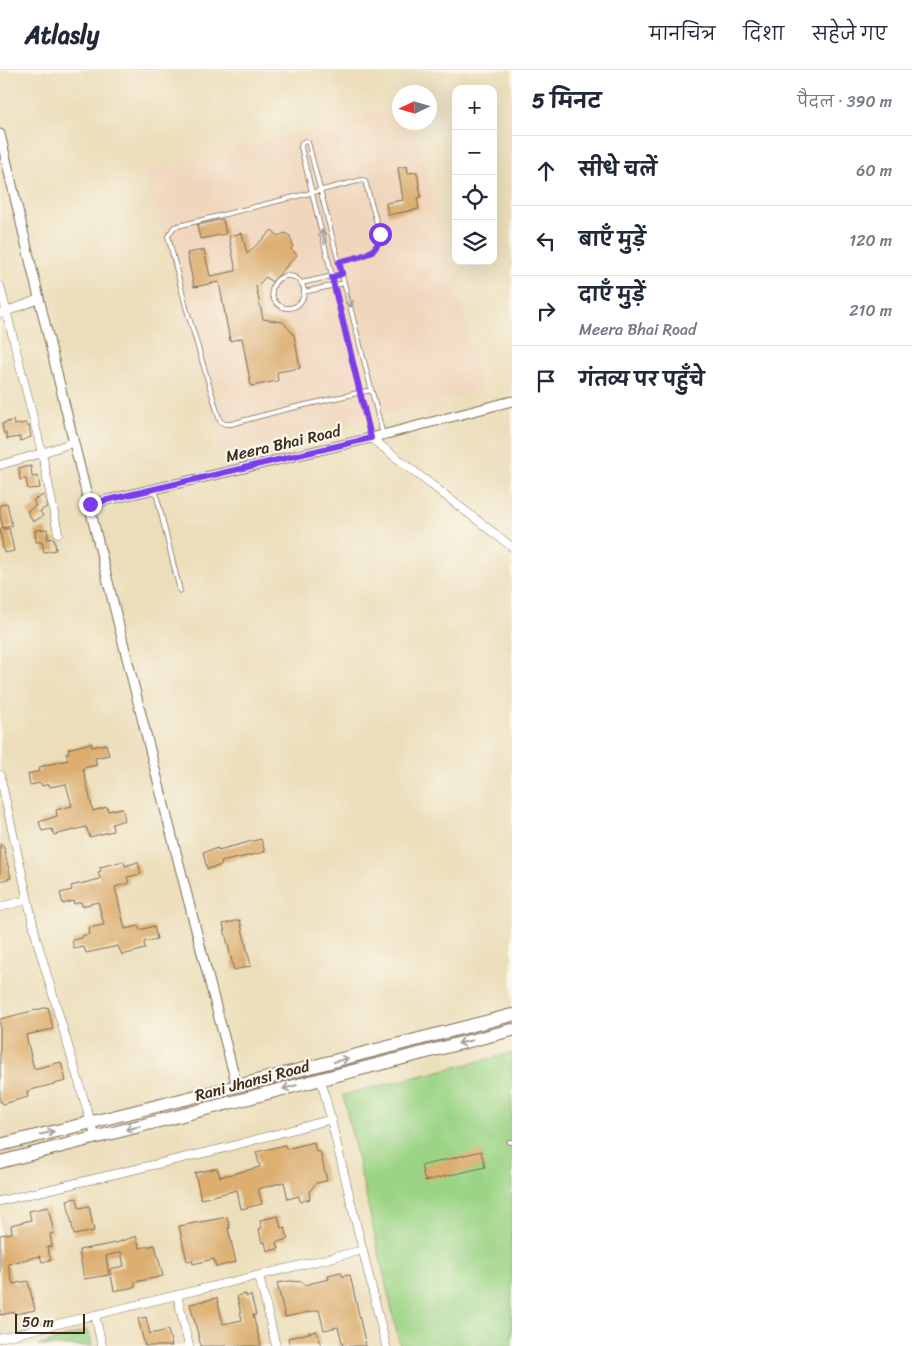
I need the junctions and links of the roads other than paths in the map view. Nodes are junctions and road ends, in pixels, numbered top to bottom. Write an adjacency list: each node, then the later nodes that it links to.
1 (0, 134): 13 (street)
2 (320, 190): 3 (lane); 3 (lane); 5 (lane); 5 (lane)
3 (312, 192): 4 (lane, one-way to 3); 16 (lane)
4 (328, 260): 5 (lane); 7 (lane)
5 (338, 260): 6 (lane)
6 (342, 274): 7 (lane); 9 (lane)
7 (332, 277): 8 (lane); 10 (lane)
8 (301, 283): 12 (lane); 12 (lane)
9 (344, 283): 10 (lane); 15 (lane, one-way to 15)
10 (334, 285): 12 (lane); 16 (lane)
11 (0, 286): 14 (street)
12 (304, 292)
13 (39, 299): 14 (street); 20 (street)
14 (4, 313): 21 (street)
15 (372, 390): 16 (lane); 18 (lane)
16 (360, 393): 19 (lane)
17 (512, 401): 18 (street, Meera Bhai Road)
18 (383, 435): 19 (street, Meera Bhai Road)
19 (371, 438): 23 (street, Meera Bhai Road); 26 (street)
20 (74, 442): 21 (street); 24 (street)
21 (42, 453): 22 (street); 25 (street)
22 (0, 465)
23 (155, 489): 24 (street, Meera Bhai Road); 27 (lane)
24 (90, 504): 34 (street)
25 (58, 533)
26 (512, 547)
27 (180, 591)
28 (0, 775): 29 (street)
29 (28, 900): 30 (street); 36 (street)
30 (0, 907)
31 (512, 1015): 34 (highway, Rani Jhansi Road, one-way to 31)
32 (512, 1030): 33 (highway, Rani Jhansi Road, one-way to 33)
33 (321, 1079): 35 (street); 37 (highway, Rani Jhansi Road, one-way to 37)
34 (237, 1086): 36 (highway, Rani Jhansi Road)
35 (332, 1120): 40 (street); 41 (street)
36 (91, 1123): 37 (street); 38 (highway, Rani Jhansi Road, one-way to 36)
37 (96, 1137): 39 (highway, Rani Jhansi Road)
38 (0, 1145)
39 (0, 1162)
40 (0, 1201)
41 (363, 1250): 42 (street); 49 (street)
42 (259, 1276): 43 (street); 48 (street)
43 (177, 1295): 44 (street); 47 (street)
44 (95, 1315): 45 (street); 46 (street)
45 (0, 1338)
46 (102, 1346)
47 (189, 1346)
48 (276, 1346)
49 (386, 1346)

